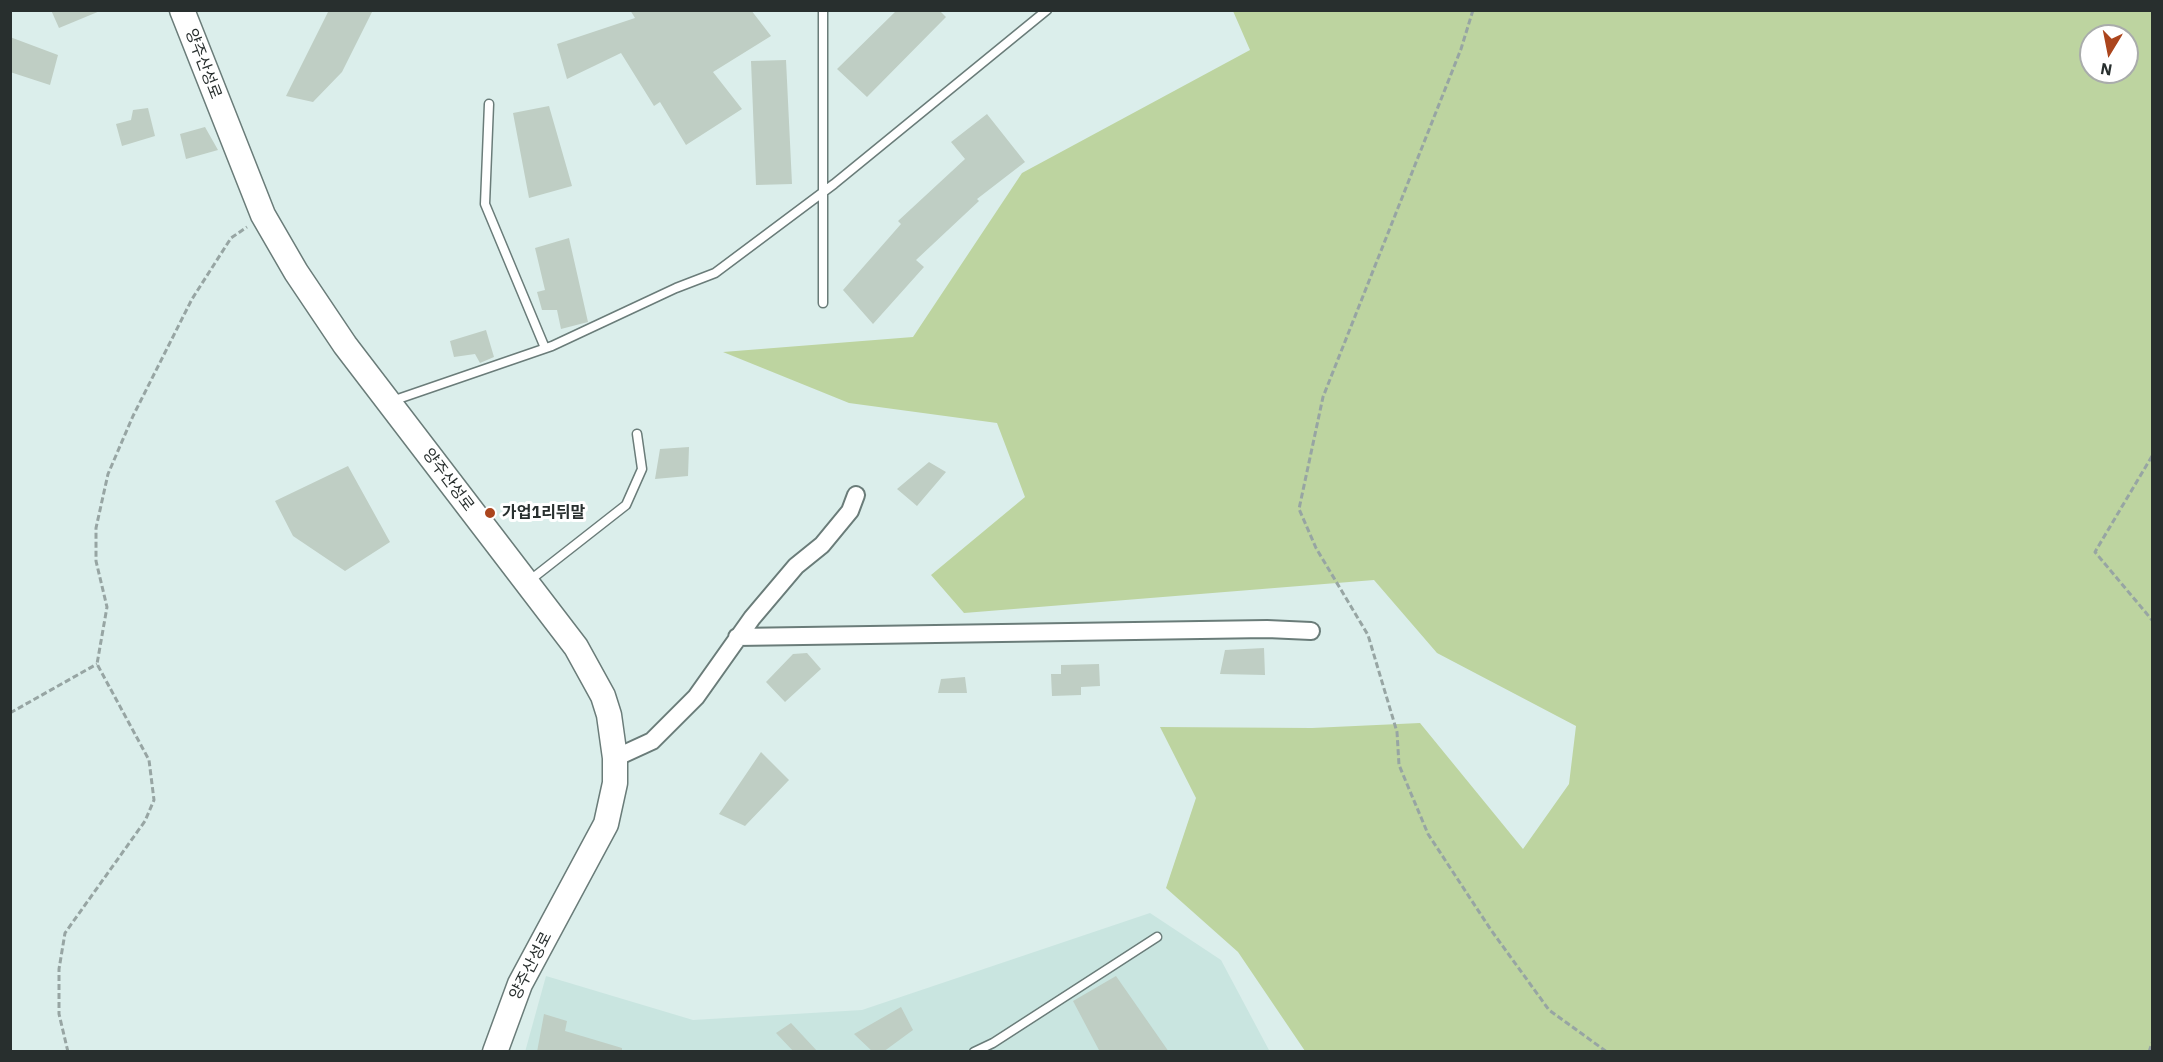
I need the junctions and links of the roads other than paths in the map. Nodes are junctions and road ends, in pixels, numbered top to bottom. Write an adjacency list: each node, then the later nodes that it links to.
1 (182, 10): 8 (street, 양주산성로)
2 (823, 10): 5 (lane)
3 (1047, 10): 5 (lane)
4 (489, 105): 7 (lane)
5 (821, 194): 6 (lane); 7 (lane)
6 (823, 303)
7 (545, 348): 8 (lane)
8 (389, 402): 11 (street, 양주산성로)
9 (637, 434): 11 (lane)
10 (856, 495): 13 (street)
11 (527, 583): 14 (street, 양주산성로)
12 (1311, 632): 13 (street)
13 (737, 637): 14 (street)
14 (615, 758): 16 (street, 양주산성로)
15 (1157, 937): 17 (lane)
16 (495, 1052)
17 (974, 1052)

